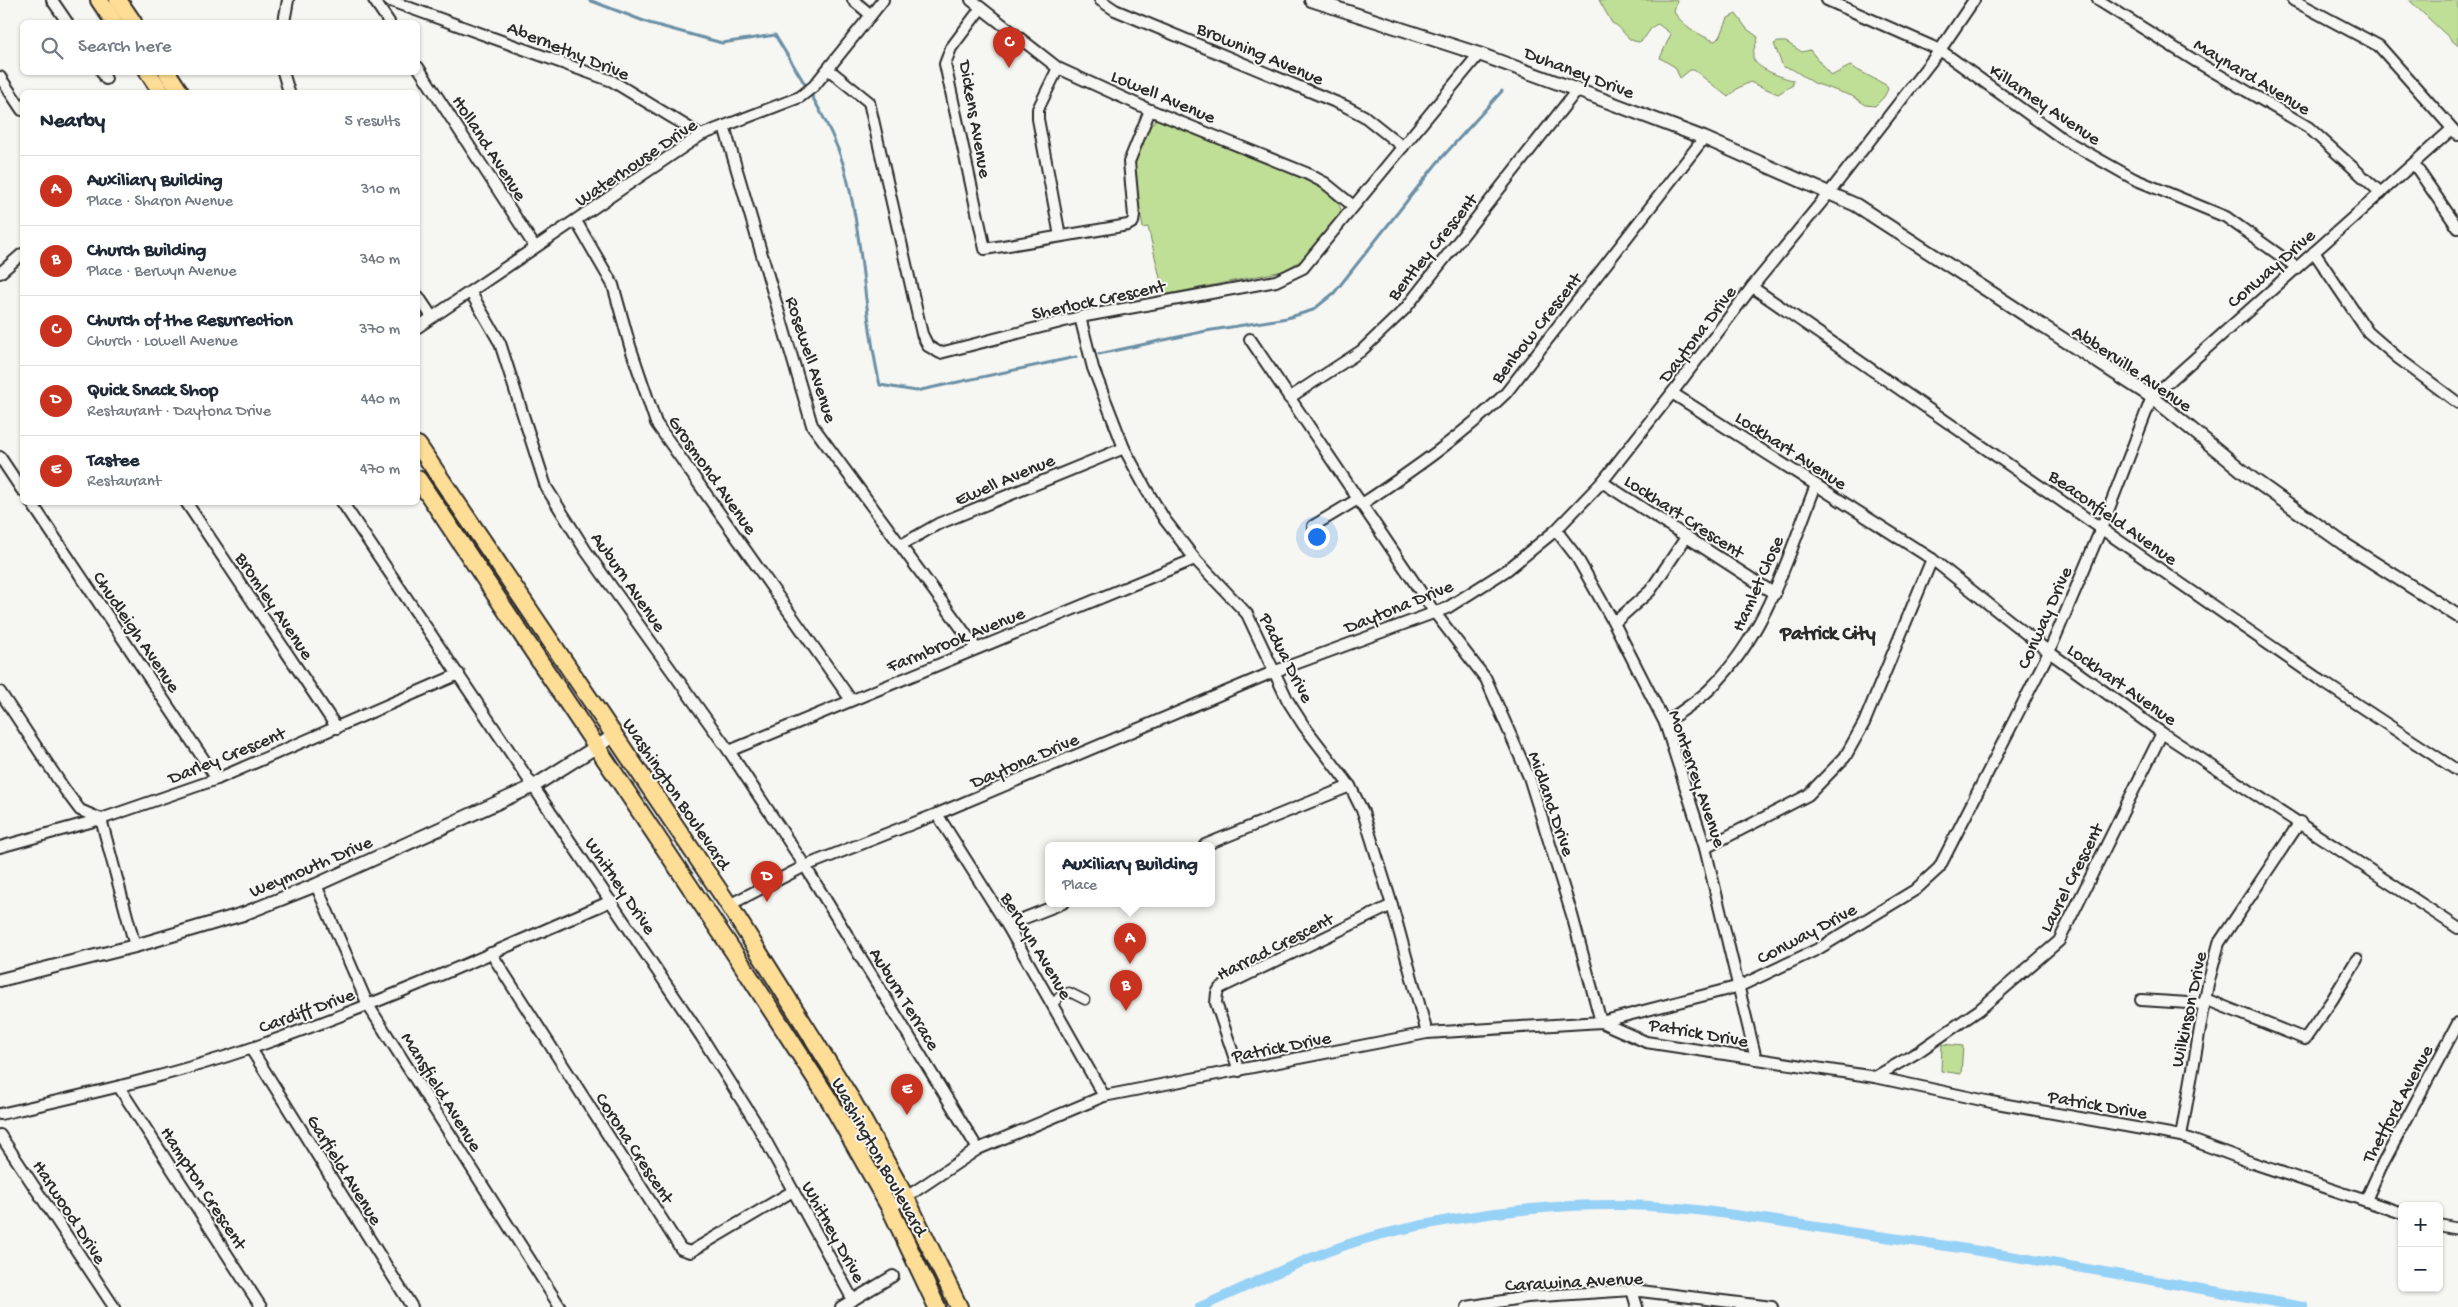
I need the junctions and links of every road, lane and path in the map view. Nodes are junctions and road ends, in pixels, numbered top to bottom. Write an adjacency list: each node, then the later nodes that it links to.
1 (52, 0): 18 (street)
2 (99, 0): 19 (highway)
3 (118, 0): 20 (highway)
4 (288, 0): 21 (street)
5 (374, 0): 22 (street)
6 (388, 0): 40 (street, Abernethy Drive)
7 (853, 0): 17 (street)
8 (883, 0): 17 (street, Waterhouse Drive)
9 (971, 0): 16 (street, Lowell Avenue)
10 (1100, 0): 42 (street, Browning Avenue)
11 (1311, 0): 24 (street, Duhaney Drive)
12 (1827, 0): 23 (street, Killarney Avenue)
13 (1974, 0): 23 (street, Daytona Drive)
14 (2098, 0): 45 (street, Maynard Avenue)
15 (2293, 0): 39 (street)
16 (981, 8): 25 (street, Lowell Avenue); 49 (street, Dickens Avenue)
17 (871, 15): 26 (street, Waterhouse Drive)
18 (66, 20)
19 (113, 20)
20 (132, 20)
21 (284, 20)
22 (387, 20)
23 (1940, 50): 44 (street, Daytona Drive); 53 (street, Killarney Avenue)
24 (1479, 54): 35 (street, Duhaney Drive); 42 (street, Sherlock Crescent)
25 (1058, 68): 37 (street, Lowell Avenue); 49 (street)
26 (828, 69): 38 (street, Waterhouse Drive); 59 (street, Sherlock Crescent)
27 (420, 70): 50 (street, Holland Avenue)
28 (150, 75): 32 (highway)
29 (169, 75): 33 (highway)
30 (284, 75): 34 (street)
31 (0, 77): 36 (street)
32 (161, 90)
33 (179, 90)
34 (288, 90)
35 (1577, 90): 41 (street, Duhaney Drive); 64 (street, Bentley Crescent)
36 (20, 107)
37 (1150, 110): 46 (street, Lowell Avenue); 49 (street)
38 (724, 126): 40 (street, Waterhouse Drive); 81 (street, Rosewell Avenue)
39 (2455, 132): 43 (street, Conway Drive)
40 (702, 136): 47 (street, Waterhouse Drive)
41 (1704, 138): 44 (street, Duhaney Drive); 73 (street, Benbow Crescent)
42 (1403, 147): 46 (street, Sherlock Crescent)
43 (2414, 164): 45 (street, Conway Drive); 48 (street)
44 (1829, 193): 55 (street, Daytona Drive); 63 (street, Abberville Avenue)
45 (2381, 193): 51 (street, Conway Drive)
46 (1352, 206): 59 (street, Sherlock Crescent)
47 (576, 221): 50 (street, Waterhouse Drive); 93 (street, Grosmond Avenue)
48 (2458, 228)
49 (1060, 236)
50 (535, 247): 56 (street, Waterhouse Drive)
51 (2314, 252): 53 (street, Conway Drive); 65 (street)
52 (20, 257): 54 (street)
53 (2296, 267): 63 (street, Conway Drive)
54 (0, 272)
55 (1752, 287): 62 (street, Daytona Drive); 78 (street, Beaconfield Avenue)
56 (471, 293): 58 (street, Waterhouse Drive); 99 (street, Auburn Avenue)
57 (420, 299): 58 (street)
58 (432, 317): 60 (street, Waterhouse Drive)
59 (1080, 317): 67 (street, Padua Drive)
60 (420, 326)
61 (1250, 339): 64 (street, Midland Drive)
62 (1672, 393): 70 (street, Daytona Drive); 71 (street, Lockhart Avenue)
63 (2152, 397): 78 (street, Conway Drive); 86 (street, Abberville Avenue)
64 (1289, 398): 73 (street, Midland Drive)
65 (2458, 403)
66 (420, 448): 97 (highway, Washington Boulevard)
67 (1124, 448): 81 (street, Ewell Avenue); 82 (street, Padua Drive)
68 (0, 457): 72 (street)
69 (420, 482): 98 (highway, Washington Boulevard)
70 (1602, 482): 79 (street, Daytona Drive); 80 (street, Lockhart Crescent)
71 (1816, 485): 83 (street, Lockhart Avenue); 84 (street, Hamlet Close)
72 (20, 487)
73 (1360, 502): 77 (street, Benbow Crescent); 85 (street, Midland Drive)
74 (33, 505): 101 (street, Chudleigh Avenue)
75 (188, 505): 95 (street, Bromley Avenue)
76 (344, 505): 91 (street, Whitney Drive)
77 (1313, 526)
78 (2102, 529): 89 (street, Conway Drive); 100 (street, Beaconfield Avenue)
79 (1556, 530): 85 (street, Daytona Drive); 87 (street, Monterrey Avenue)
80 (1687, 536): 84 (street, Lockhart Crescent); 87 (street)
81 (901, 545): 88 (street, Rosewell Avenue)
82 (1195, 559): 88 (street, Farmbrook Avenue); 90 (street, Padua Drive)
83 (1932, 559): 89 (street, Lockhart Avenue); 109 (street)
84 (1775, 594): 94 (street, Hamlet Close)
85 (1434, 613): 90 (street, Daytona Drive); 128 (street, Midland Drive)
86 (2458, 616)
87 (1614, 623): 94 (street, Monterrey Avenue)
88 (976, 648): 93 (street, Farmbrook Avenue)
89 (2049, 652): 96 (street, Lockhart Avenue); 122 (street, Conway Drive)
90 (1273, 672): 103 (street, Padua Drive); 104 (street, Daytona Drive)
91 (459, 674): 95 (street, Darley Crescent); 102 (street, Whitney Drive)
92 (0, 692): 105 (street)
93 (851, 700): 99 (street, Farmbrook Avenue)
94 (1665, 723): 109 (street, Monterrey Avenue)
95 (337, 728): 101 (street, Darley Crescent)
96 (2162, 733): 106 (street, Lockhart Avenue); 134 (street, Laurel Crescent)
97 (615, 735): 98 (street, Weymouth Drive); 113 (highway, Washington Boulevard)
98 (597, 747): 102 (street, Weymouth Drive); 144 (highway, Washington Boulevard)
99 (729, 751): 110 (street, Auburn Avenue)
100 (2458, 771)
101 (217, 779): 105 (street, Darley Crescent)
102 (534, 786): 111 (street, Weymouth Drive); 112 (street, Whitney Drive)
103 (1350, 786): 107 (street); 114 (street, Padua Drive)
104 (937, 814): 110 (street, Daytona Drive); 116 (street, Berwyn Avenue)
105 (101, 819): 108 (street, Darley Crescent); 118 (street)
106 (2300, 822): 117 (street, Lockhart Avenue); 125 (street, Wilkinson Drive)
107 (1212, 842)
108 (0, 847)
109 (1705, 848): 122 (street, Monterrey Avenue)
110 (805, 866): 113 (street, Daytona Drive); 140 (street, Auburn Terrace)
111 (316, 885): 118 (street, Weymouth Drive); 127 (street, Mansfield Avenue)
112 (611, 901): 119 (street, Cardiff Drive); 141 (street, Whitney Drive)
113 (729, 905): 142 (highway, Washington Boulevard)
114 (1392, 905): 130 (street, Padua Drive); 133 (street, Harrad Crescent)
115 (1052, 907): 116 (street)
116 (1007, 925): 126 (street, Berwyn Avenue)
117 (2458, 928)
118 (135, 946): 121 (street, Weymouth Drive)
119 (491, 953): 127 (street, Cardiff Drive); 141 (street, Corona Crescent)
120 (2357, 959): 125 (street)
121 (0, 980)
122 (1740, 986): 128 (street, Conway Drive); 132 (street, Monterrey Avenue)
123 (1085, 1000): 126 (street)
124 (2142, 1000): 125 (street)
125 (2205, 1002): 139 (street, Wilkinson Drive)
126 (1053, 1004): 136 (street, Berwyn Avenue)
127 (368, 1005): 131 (street, Cardiff Drive); 156 (street, Mansfield Avenue)
128 (1601, 1022): 130 (street, Patrick Drive); 132 (street, Patrick Drive)
129 (2458, 1023): 143 (street, Thetford Avenue)
130 (1427, 1033): 133 (street, Patrick Drive)
131 (251, 1049): 135 (street, Cardiff Drive); 155 (street, Garfield Avenue)
132 (1756, 1059): 134 (street, Patrick Drive)
133 (1239, 1071): 136 (street, Patrick Drive)
134 (1875, 1077): 139 (street, Patrick Drive)
135 (119, 1087): 137 (street, Cardiff Drive); 154 (street, Hampton Crescent)
136 (1104, 1096): 140 (street, Patrick Drive)
137 (0, 1114)
138 (0, 1135): 153 (street, Harwood Drive)
139 (2181, 1136): 143 (street, Patrick Drive)
140 (978, 1148): 142 (street, Patrick Drive)
141 (793, 1191): 150 (street, Whitney Drive)
142 (906, 1198): 144 (street, Patrick Drive); 159 (highway, Washington Boulevard)
143 (2366, 1200): 145 (street, Patrick Drive)
144 (890, 1208): 158 (highway, Washington Boulevard)
145 (2398, 1212)
146 (2443, 1226): 147 (street)
147 (2458, 1229)
148 (893, 1276): 150 (street)
149 (1632, 1290): 151 (street, Carawina Avenue); 152 (street, Carawina Avenue); 161 (street)
150 (853, 1300): 157 (street)
151 (1528, 1302): 160 (street, Carawina Avenue)
152 (1745, 1305): 162 (street, Carawina Avenue)
153 (114, 1307)
154 (261, 1307)
155 (412, 1307)
156 (560, 1307)
157 (840, 1307)
158 (937, 1307)
159 (959, 1307)
160 (1467, 1307)
161 (1637, 1307)
162 (1772, 1307)

